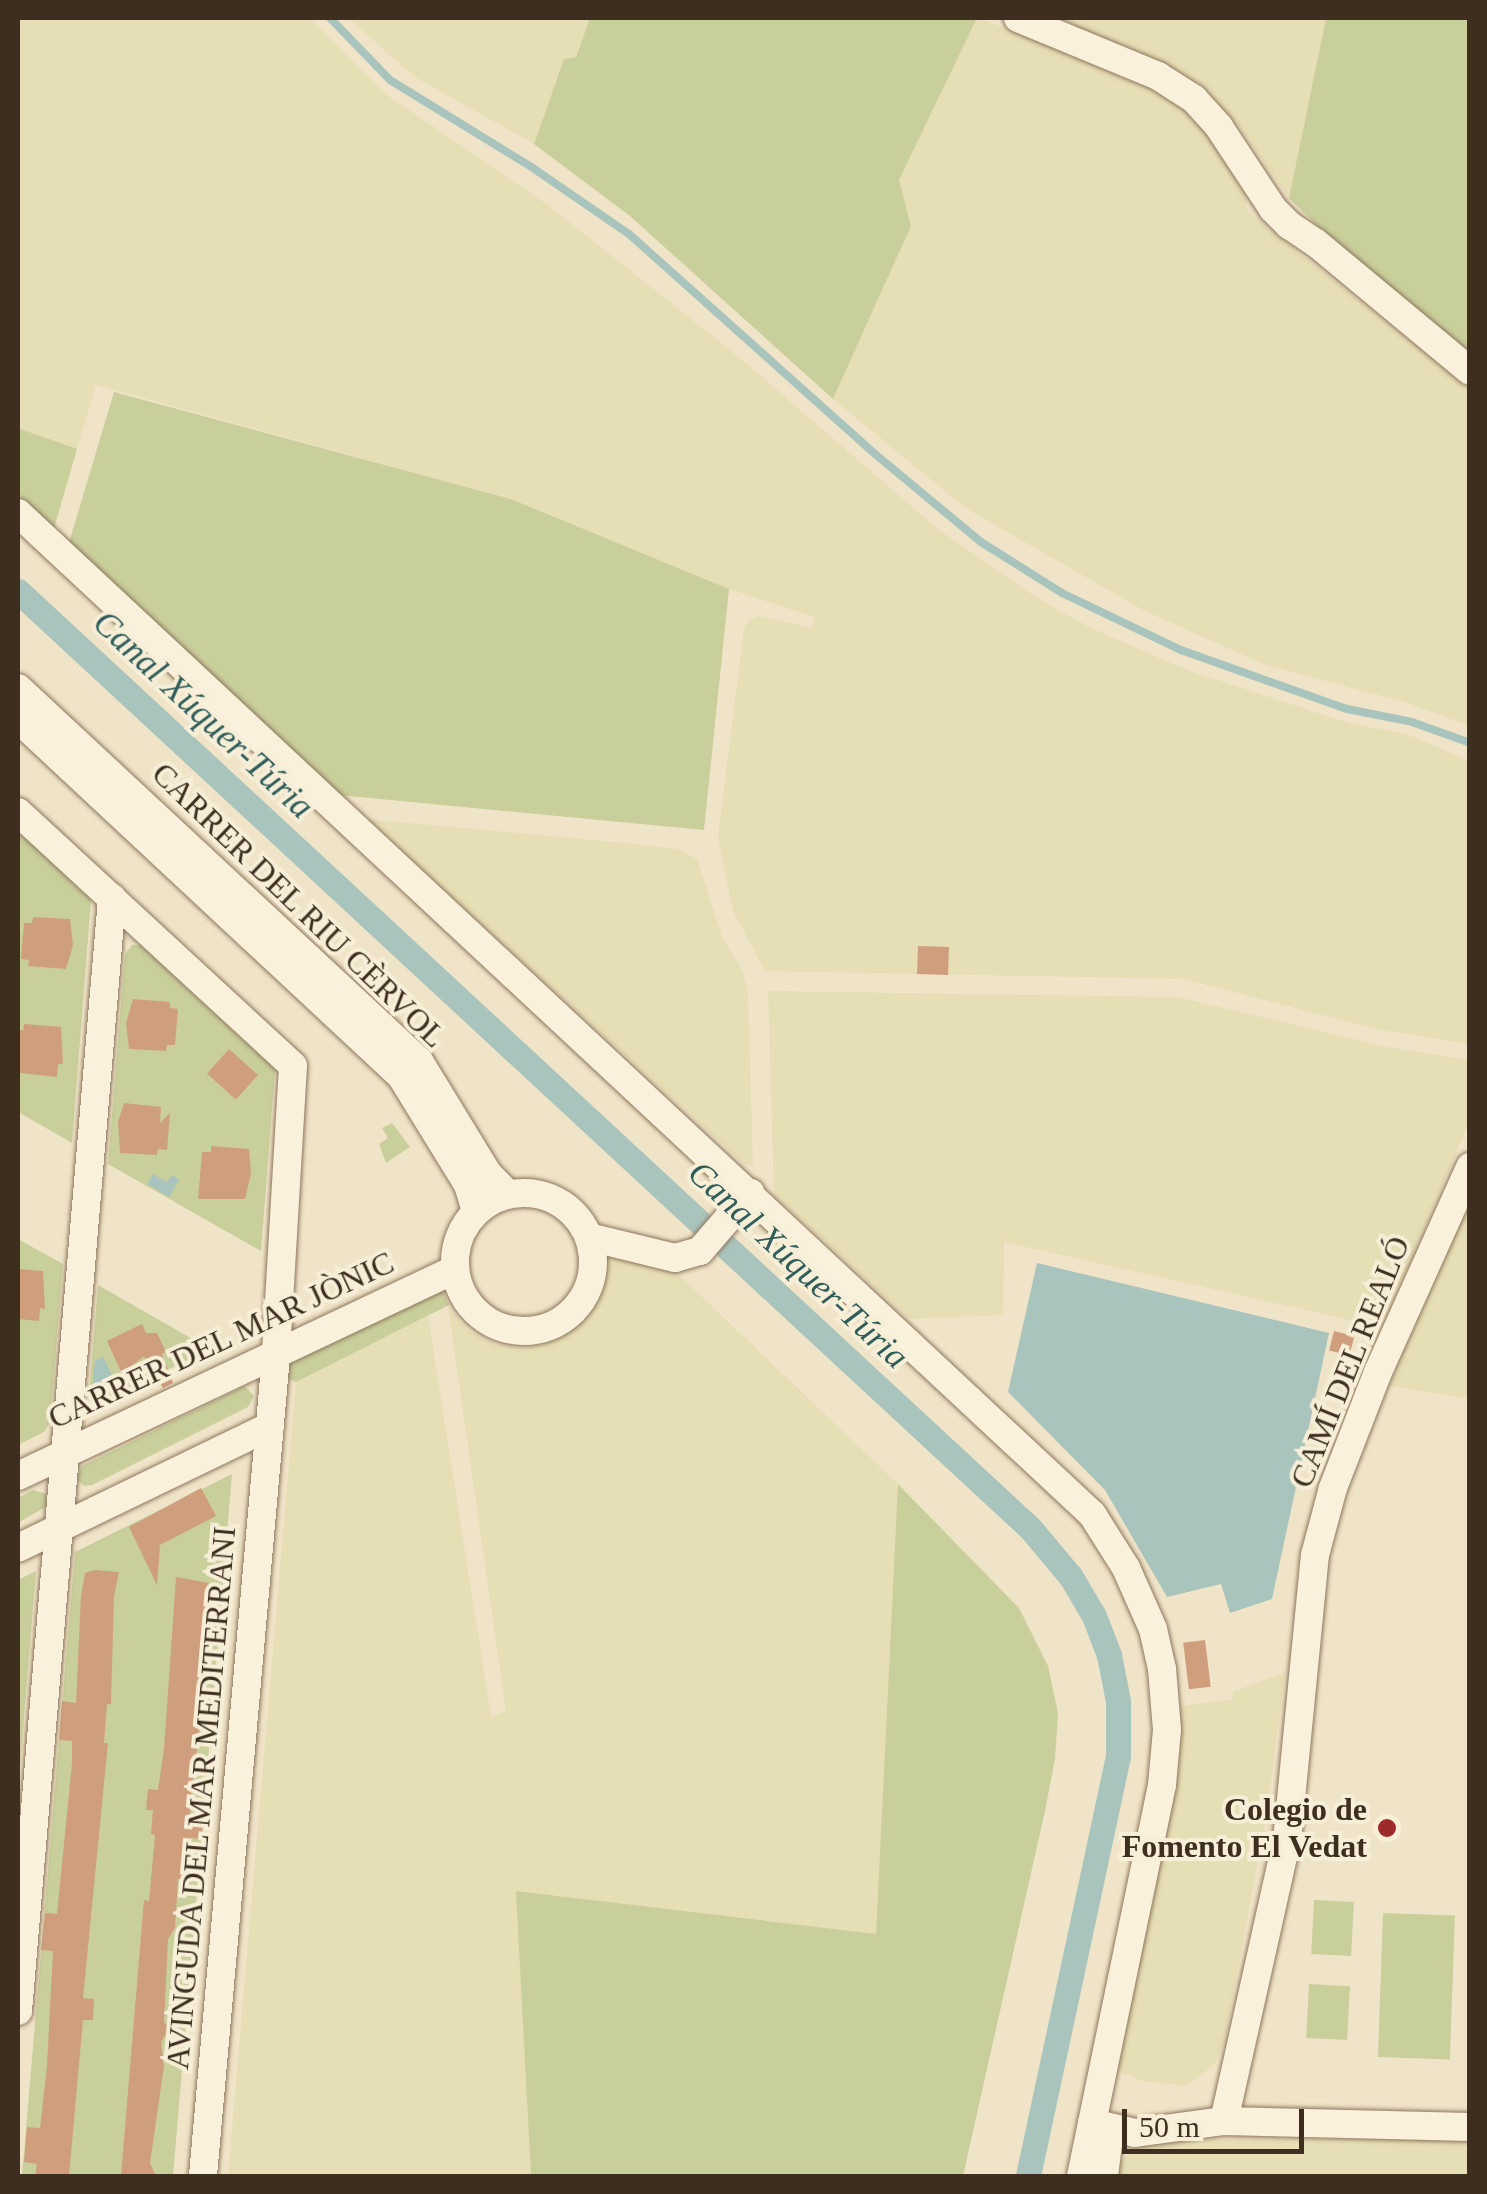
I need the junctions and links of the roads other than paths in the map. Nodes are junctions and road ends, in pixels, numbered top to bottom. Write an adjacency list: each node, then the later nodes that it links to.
1 (1018, 18): 2 (street)
2 (1470, 371)
3 (18, 514): 10 (street)
4 (18, 688): 9 (street, CARRER DEL RIU CÈRVOL)
5 (18, 720): 11 (street, CARRER DEL RIU CÈRVOL)
6 (18, 812): 7 (street)
7 (112, 898): 14 (street, AVINGUDA DEL MAR MEDITERRANI); 16 (street)
8 (1470, 1167): 21 (street, CAMÍ DEL REALÓ)
9 (508, 1194): 11 (street); 12 (street)
10 (744, 1200): 12 (street); 22 (street)
11 (476, 1211): 13 (street)
12 (590, 1237): 13 (street)
13 (454, 1270): 14 (street, CARRER DEL MAR JÒNIC)
14 (276, 1356): 15 (street, AVINGUDA DEL MAR MEDITERRANI); 16 (street, CARRER DEL MAR JÒNIC)
15 (270, 1426): 18 (street); 26 (street, AVINGUDA DEL MAR MEDITERRANI)
16 (66, 1449): 17 (street, CARRER DEL MAR JÒNIC); 18 (street)
17 (18, 1476)
18 (58, 1528): 19 (street); 20 (street)
19 (18, 1548)
20 (18, 2011)
21 (1224, 2121): 23 (street); 24 (street)
22 (1092, 2123): 24 (street); 25 (street); 27 (street)
23 (1470, 2127)
24 (1135, 2133): 25 (street)
25 (1106, 2167)
26 (203, 2176)
27 (1081, 2176)

